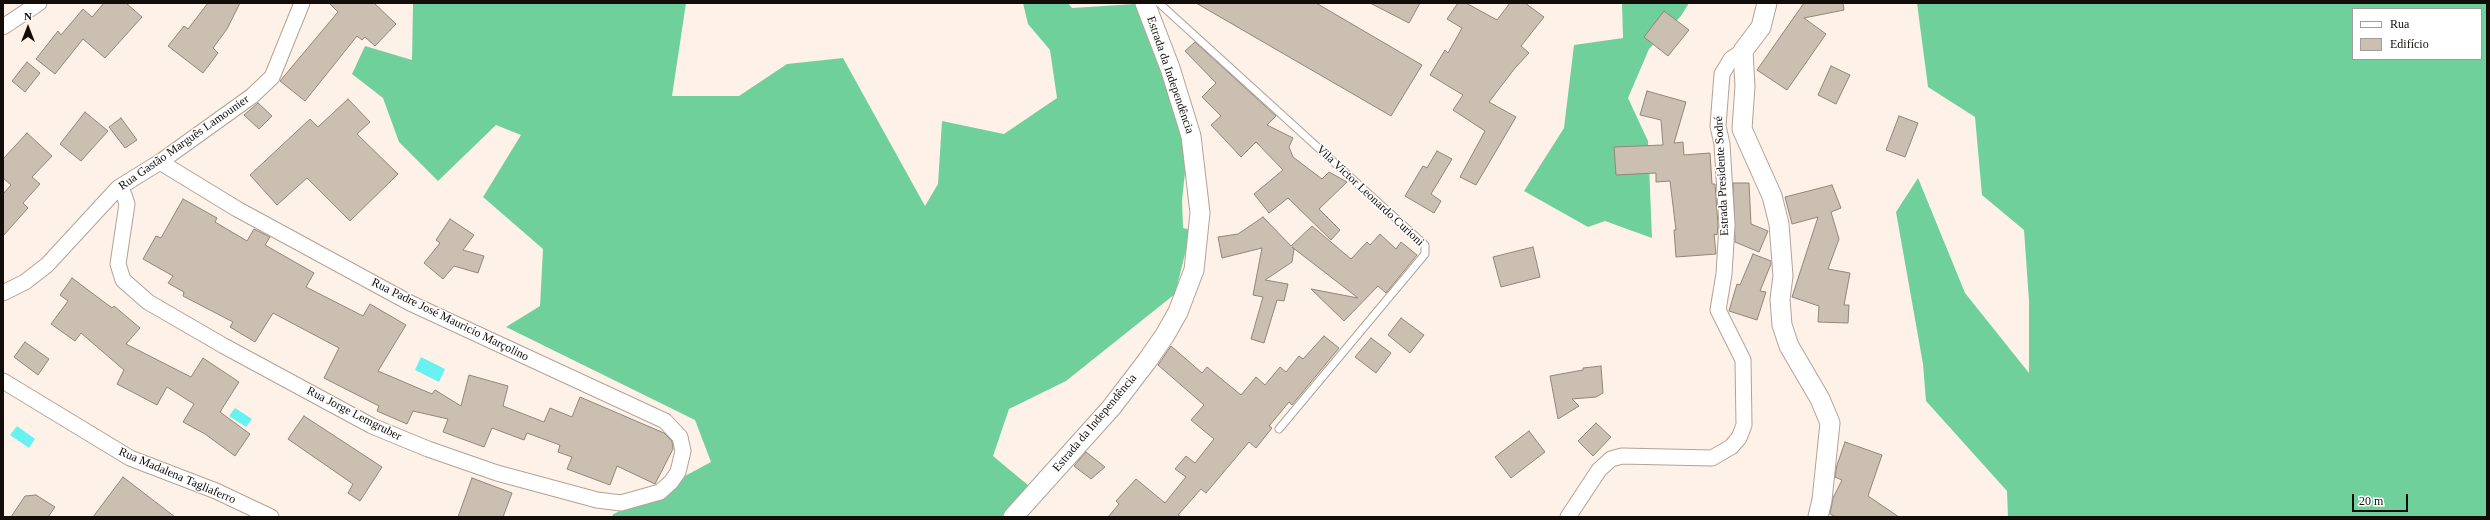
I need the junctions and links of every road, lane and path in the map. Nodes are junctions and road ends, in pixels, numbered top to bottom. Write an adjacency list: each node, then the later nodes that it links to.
1 (39, 3): 6 (street)
2 (302, 3): 8 (street, Rua Gastão Marguês Lamounier)
3 (1145, 3): 15 (street, Estrada da Independência)
4 (1160, 3): 12 (lane, Vila Victor Leonardo Curioni)
5 (1767, 3): 7 (street, Estrada Presidente Sodré)
6 (3, 27)
7 (1743, 51): 16 (street, Estrada Presidente Sodré); 17 (street)
8 (160, 162): 9 (street, Rua Gastão Marguês Lamounier); 13 (street, Rua Padre José Mauricio Marçolino)
9 (118, 188): 10 (street, Rua Gastão Marguês Lamounier); 13 (street, Rua Jorge Lemgruber)
10 (3, 293)
11 (3, 382): 14 (street, Rua Madalena Tagliaferro)
12 (1279, 429)
13 (681, 460)
14 (271, 517)
15 (1013, 517)
16 (1568, 517)
17 (1818, 517)

